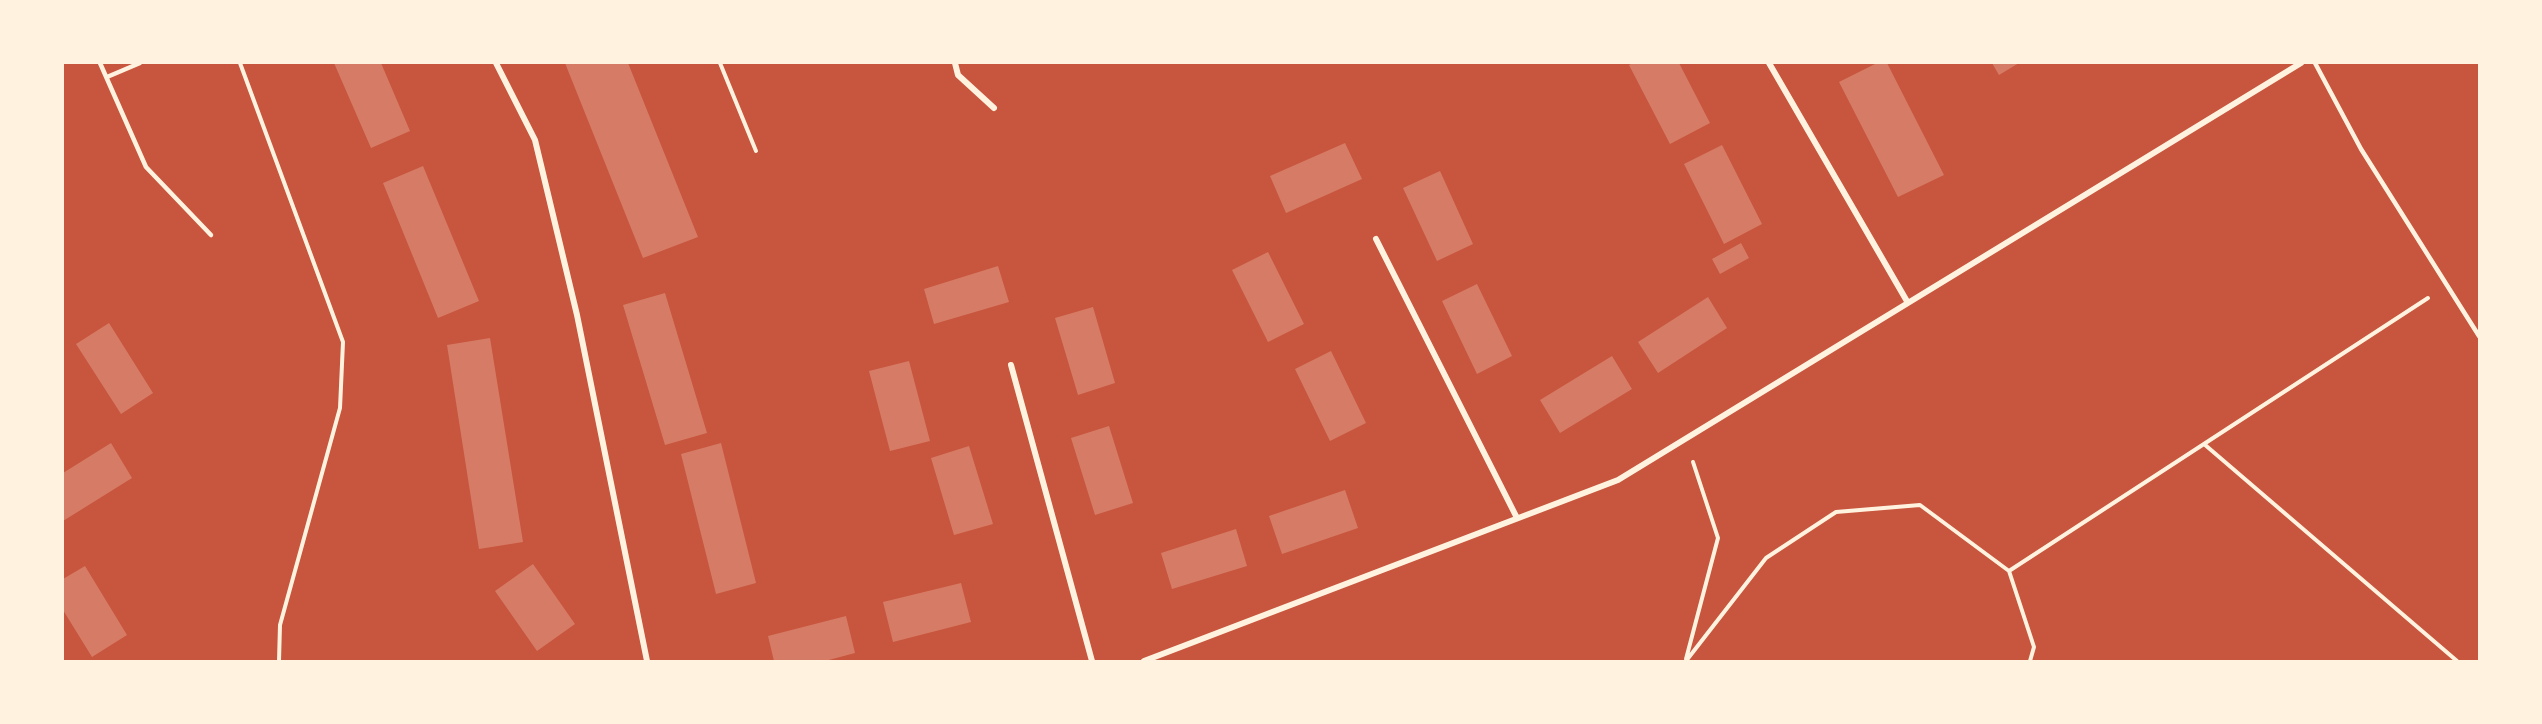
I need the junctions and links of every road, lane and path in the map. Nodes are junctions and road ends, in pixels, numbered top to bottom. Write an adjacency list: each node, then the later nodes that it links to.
1 (100, 63): 10 (lane)
2 (140, 63): 10 (lane)
3 (240, 63): 23 (path)
4 (495, 63): 24 (street)
5 (720, 63): 12 (path)
6 (955, 63): 11 (street)
7 (1769, 63): 16 (street)
8 (2301, 63): 16 (street)
9 (2315, 63): 15 (lane)
10 (107, 77): 13 (lane)
11 (994, 108)
12 (756, 151)
13 (211, 235)
14 (1376, 239): 21 (street)
15 (2447, 286): 17 (lane); 20 (path)
16 (1908, 303): 19 (street)
17 (2479, 336)
18 (1011, 364): 25 (street)
19 (1686, 438): 21 (street); 27 (path)
20 (2204, 444): 22 (path); 29 (path)
21 (1517, 518): 26 (street)
22 (2009, 571): 27 (path); 28 (path)
23 (279, 661)
24 (647, 661)
25 (1092, 661)
26 (1144, 661)
27 (1686, 661)
28 (2030, 661)
29 (2457, 661)

